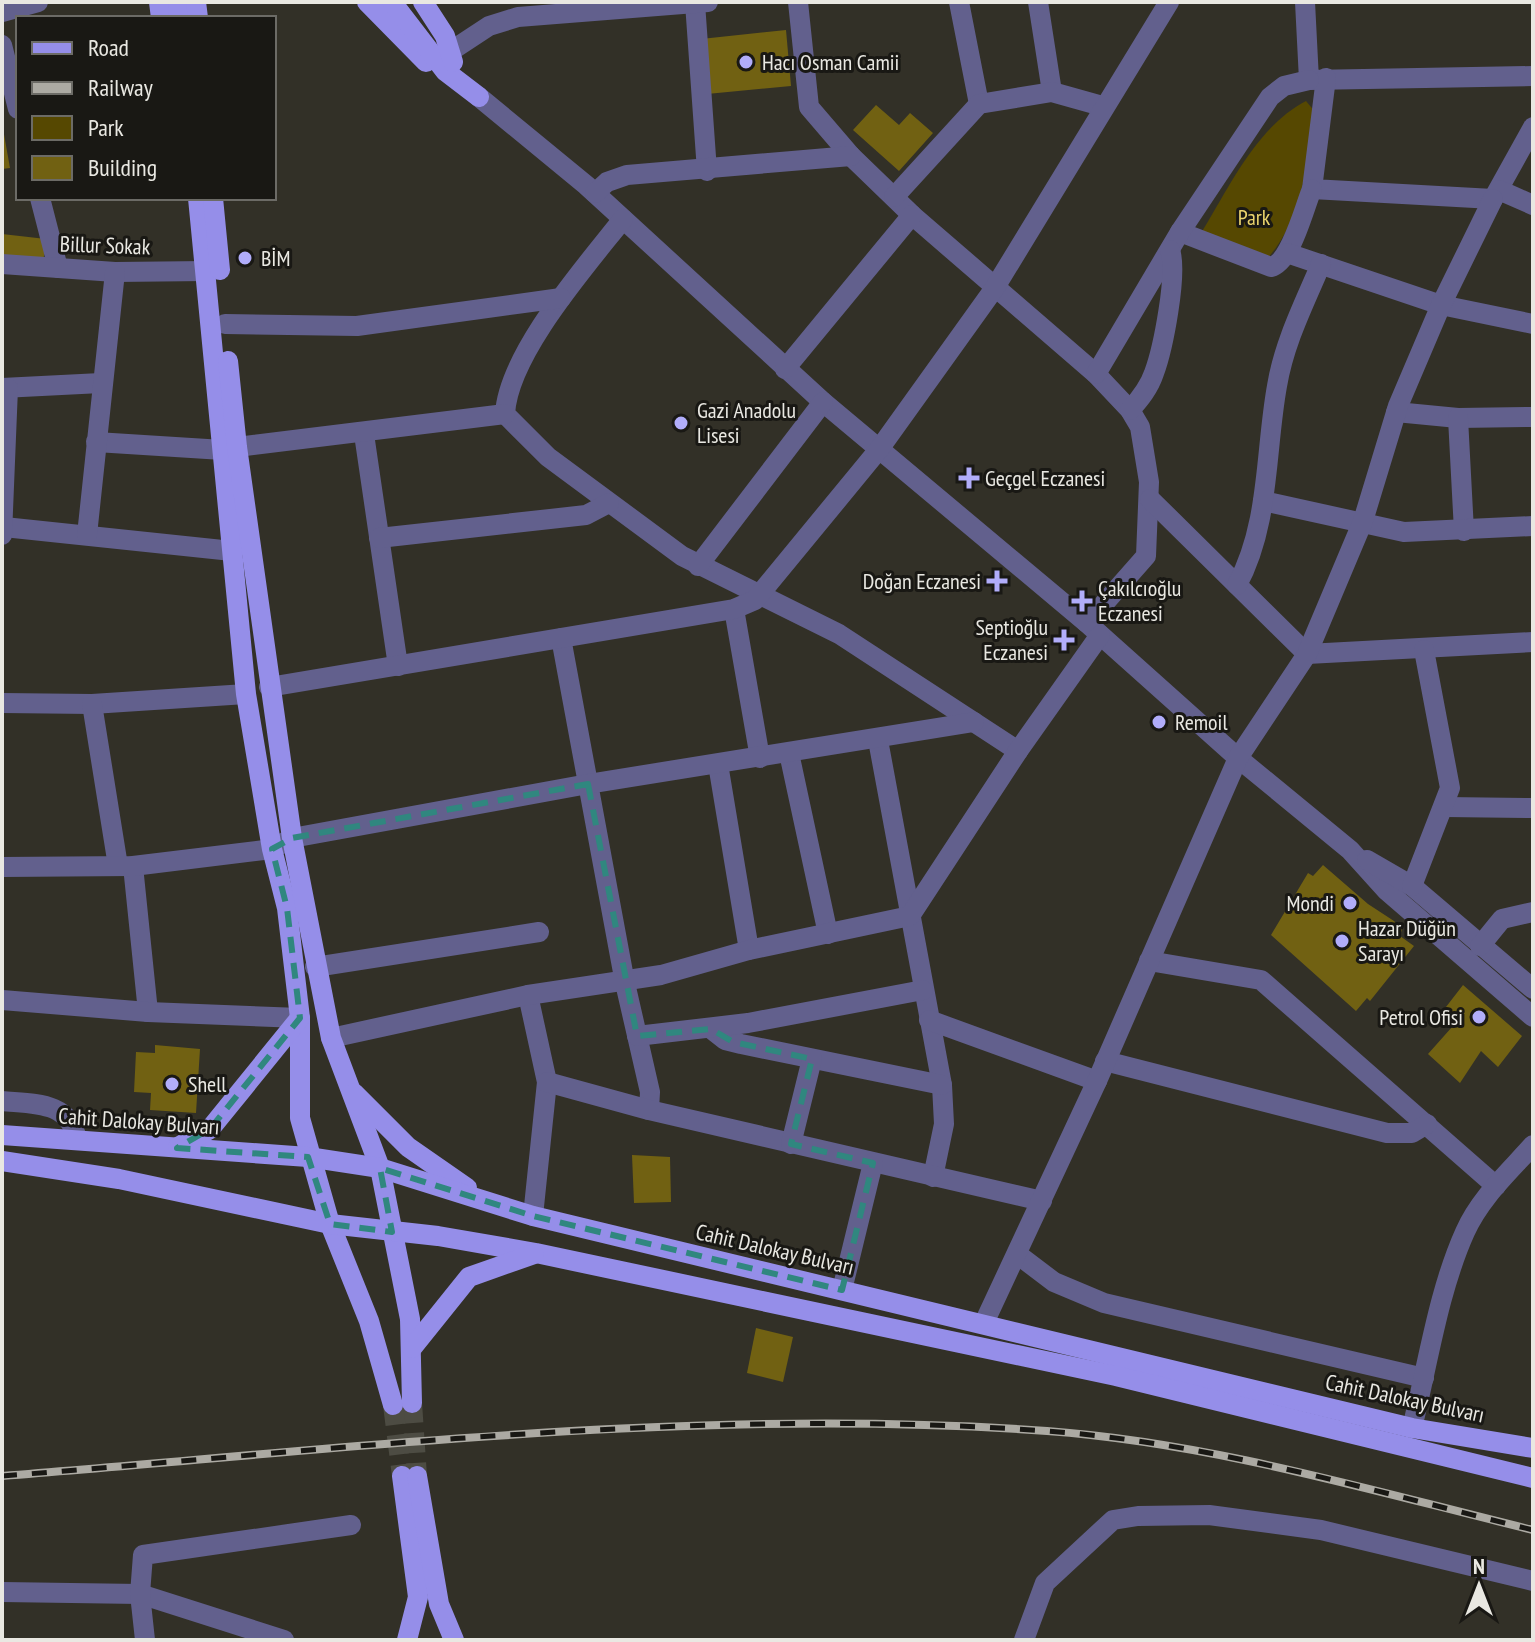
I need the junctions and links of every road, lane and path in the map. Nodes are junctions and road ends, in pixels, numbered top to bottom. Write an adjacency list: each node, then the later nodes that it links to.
1 (38, 2): 14 (street)
2 (367, 2): 16 (main road)
3 (392, 2): 16 (main road)
4 (406, 2): 16 (main road)
5 (423, 2): 16 (main road)
6 (708, 2): 12 (street)
7 (798, 2): 25 (street)
8 (959, 2): 22 (street)
9 (1038, 2): 19 (street)
10 (1169, 2): 23 (street)
11 (1305, 2): 18 (street)
12 (695, 3): 13 (street); 26 (street)
13 (518, 9): 16 (street)
14 (2, 12)
15 (2, 45): 21 (street)
16 (450, 61): 20 (main road)
17 (1533, 76): 18 (street)
18 (1317, 79): 27 (street); 38 (street)
19 (1052, 92): 22 (street); 23 (street)
20 (479, 97): 28 (street)
21 (16, 101)
22 (979, 104): 30 (street)
23 (1102, 106): 45 (street)
24 (1533, 127): 29 (street)
25 (851, 156): 26 (street); 30 (street)
26 (707, 171): 28 (street)
27 (1312, 189): 29 (street); 39 (street)
28 (595, 193): 37 (street)
29 (1496, 195): 35 (street); 47 (street)
30 (894, 197): 36 (street)
31 (41, 200): 42 (street)
32 (187, 200): 43 (main road)
33 (198, 200): 43 (main road)
34 (213, 200): 48 (main road)
35 (1533, 205)
36 (912, 215): 45 (street); 50 (street)
37 (623, 219): 46 (street); 50 (street)
38 (1175, 241): 39 (street); 51 (street); 55 (street)
39 (1287, 253): 41 (street)
40 (2, 264): 42 (street, Billur Sokak)
41 (1321, 264): 47 (street); 65 (street)
42 (58, 268): 44 (street, Billur Sokak)
43 (207, 271): 44 (street, Billur Sokak); 62 (main road)
44 (115, 272): 52 (street)
45 (994, 289): 51 (street); 63 (street)
46 (561, 298): 48 (street); 57 (street)
47 (1441, 305): 49 (street); 56 (street)
48 (225, 324): 62 (main road)
49 (1533, 324)
50 (785, 369): 54 (street)
51 (1096, 374): 55 (street)
52 (101, 383): 53 (street); 61 (street)
53 (5, 388): 69 (street)
54 (823, 402): 63 (street); 74 (street)
55 (1130, 410): 64 (street)
56 (1396, 412): 59 (street); 67 (street)
57 (505, 414): 60 (street); 66 (street)
58 (1533, 417): 59 (street)
59 (1458, 418): 70 (street)
60 (364, 434): 62 (street); 72 (street)
61 (96, 442): 62 (street); 71 (street)
62 (230, 448): 73 (main road); 84 (main road)
63 (880, 448): 76 (street); 78 (street)
64 (1150, 499): 75 (street); 78 (street)
65 (1263, 501): 67 (street); 75 (street)
66 (609, 503): 72 (street); 74 (street)
67 (1363, 521): 70 (street); 82 (street)
68 (1533, 526): 70 (street)
69 (3, 531): 71 (street)
70 (1464, 531)
71 (87, 535): 73 (street)
72 (379, 538): 83 (street)
73 (232, 551): 85 (main road)
74 (698, 566): 76 (street)
75 (1237, 585): 82 (street)
76 (762, 594): 77 (street); 88 (street)
77 (734, 609): 79 (street); 92 (street)
78 (1094, 629): 90 (street); 93 (street)
79 (561, 638): 83 (street); 95 (street)
80 (1533, 642): 81 (street)
81 (1424, 650): 82 (street); 96 (street)
82 (1307, 654): 93 (street)
83 (398, 666): 84 (street)
84 (269, 687): 98 (main road)
85 (246, 694): 87 (street); 99 (main road)
86 (2, 703): 87 (street)
87 (92, 704): 101 (street)
88 (974, 722): 89 (street); 90 (street)
89 (878, 740): 91 (street); 105 (street)
90 (1018, 751): 105 (street)
91 (789, 753): 92 (street); 107 (street)
92 (760, 758): 94 (street)
93 (1238, 758): 100 (street); 110 (street)
94 (718, 764): 95 (street); 109 (street)
95 (588, 784): 98 (street); 112 (street)
96 (1445, 807): 97 (street); 103 (street)
97 (1533, 808)
98 (292, 838): 99 (street); 111 (main road)
99 (272, 849): 101 (street); 119 (main road)
100 (1350, 850): 103 (street); 118 (street)
101 (125, 866): 102 (street); 117 (street)
102 (2, 867)
103 (1412, 886): 108 (street)
104 (1533, 912): 108 (street)
105 (910, 916): 107 (street); 114 (street)
106 (539, 932): 111 (street)
107 (828, 934): 109 (street)
108 (1480, 946): 113 (street)
109 (749, 950): 112 (street)
110 (1149, 961): 125 (street); 132 (street)
111 (315, 967): 123 (main road)
112 (625, 983): 115 (street); 122 (street)
113 (1533, 989)
114 (923, 990): 120 (street); 121 (street)
115 (528, 995): 123 (street); 127 (street)
116 (2, 1000): 117 (street)
117 (148, 1012): 119 (street)
118 (1533, 1017)
119 (300, 1018): 137 (main road); 138 (main road)
120 (929, 1020): 126 (street); 128 (street)
121 (711, 1029): 122 (street); 124 (street)
122 (637, 1036): 131 (street)
123 (331, 1038): 129 (main road)
124 (812, 1059): 128 (street); 135 (street)
125 (1105, 1061): 126 (street); 132 (street)
126 (1097, 1081): 145 (street)
127 (547, 1082): 131 (street); 146 (street)
128 (942, 1085): 142 (street)
129 (349, 1089): 141 (main road); 144 (main road)
130 (2, 1101): 134 (street)
131 (649, 1110): 135 (street)
132 (1427, 1124): 143 (street)
133 (2, 1135): 134 (main road, Cahit Dalokay Bulvarı)
134 (77, 1140): 137 (main road, Cahit Dalokay Bulvarı)
135 (791, 1144): 140 (street)
136 (1533, 1145): 143 (street)
137 (177, 1148): 138 (main road, Cahit Dalokay Bulvarı)
138 (308, 1157): 141 (main road, Cahit Dalokay Bulvarı); 147 (main road)
139 (2, 1161): 147 (main road, Cahit Dalokay Bulvarı)
140 (873, 1163): 142 (street); 151 (street)
141 (380, 1168): 144 (main road, Cahit Dalokay Bulvarı); 148 (main road)
142 (933, 1177): 145 (street)
143 (1496, 1186): 154 (street)
144 (484, 1199): 146 (main road, Cahit Dalokay Bulvarı)
145 (1042, 1201): 150 (street)
146 (533, 1216): 151 (main road, Cahit Dalokay Bulvarı)
147 (330, 1224): 148 (main road, Cahit Dalokay Bulvarı); 153 (main road)
148 (392, 1232): 149 (main road, Cahit Dalokay Bulvarı); 153 (main road)
149 (536, 1253): 153 (main road); 157 (main road, Cahit Dalokay Bulvarı)
150 (1017, 1254): 152 (street); 154 (street)
151 (842, 1290): 152 (main road, Cahit Dalokay Bulvarı)
152 (984, 1323): 155 (main road, Cahit Dalokay Bulvarı)
153 (412, 1348)
154 (1424, 1378): 155 (street)
155 (1412, 1428): 156 (main road, Cahit Dalokay Bulvarı)
156 (1533, 1448)
157 (1533, 1478)
158 (351, 1525): 161 (street)
159 (1533, 1581): 166 (street)
160 (2, 1592): 161 (street)
161 (140, 1594): 162 (street); 163 (street)
162 (145, 1640)
163 (284, 1640)
164 (407, 1640): 165 (main road)
165 (454, 1640)
166 (1024, 1640)

